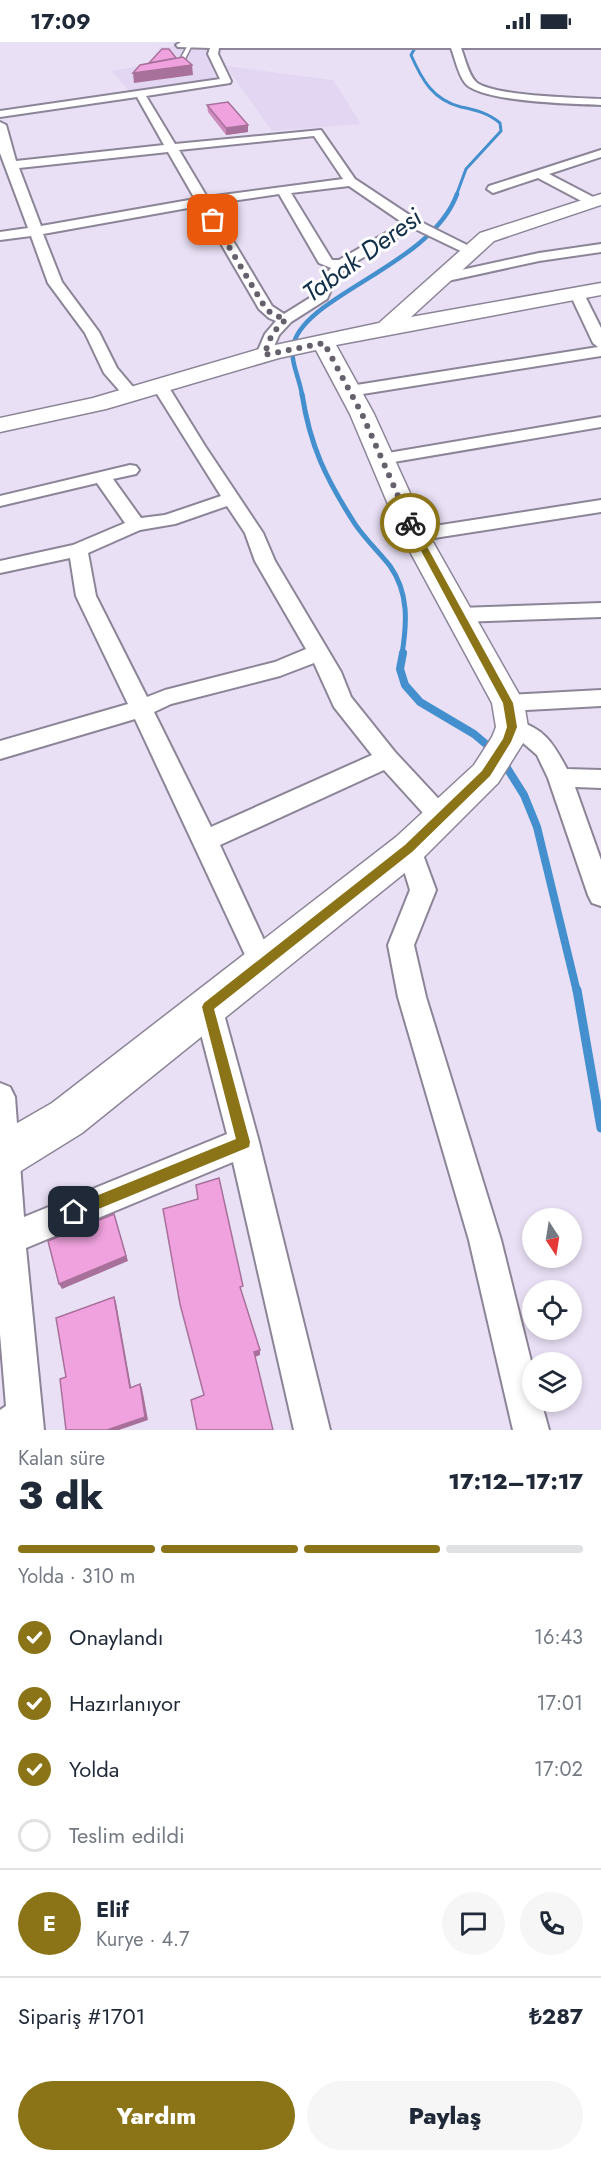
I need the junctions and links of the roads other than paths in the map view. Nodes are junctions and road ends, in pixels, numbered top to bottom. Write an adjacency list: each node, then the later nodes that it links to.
1 (312, 43): 2 (street); 4 (street)
2 (403, 44): 7 (street)
3 (185, 45): 4 (street); 9 (lane)
4 (215, 45): 10 (street)
5 (589, 45): 6 (street); 7 (street); 8 (street)
6 (601, 45)
7 (455, 46): 11 (street)
8 (595, 54)
9 (168, 66)
10 (140, 94): 12 (street); 14 (street)
11 (601, 102)
12 (0, 114)
13 (0, 125): 16 (street)
14 (171, 148): 16 (street); 18 (street); 22 (street)
15 (601, 153): 17 (street)
16 (9, 168): 24 (street)
17 (539, 174): 19 (street); 21 (street)
18 (351, 182): 20 (street); 23 (street)
19 (493, 189)
20 (283, 190): 22 (street); 28 (street)
21 (597, 201): 27 (street)
22 (203, 202): 24 (street); 32 (street)
23 (412, 223): 27 (street); 28 (street)
24 (36, 231): 25 (street); 40 (street)
25 (0, 236)
26 (601, 248): 29 (street)
27 (472, 251): 29 (street)
28 (342, 264): 32 (street)
29 (443, 278): 33 (street)
30 (601, 289): 31 (street)
31 (576, 292): 33 (street); 34 (street)
32 (286, 319): 37 (street)
33 (386, 328): 35 (street)
34 (601, 343)
35 (318, 344): 37 (street); 39 (street)
36 (601, 351): 39 (street)
37 (269, 354): 38 (street)
38 (160, 386): 40 (street); 46 (street)
39 (350, 390): 43 (street)
40 (131, 394): 42 (street)
41 (601, 422): 43 (street)
42 (0, 425)
43 (382, 459): 50 (street)
44 (130, 471): 45 (street)
45 (102, 477): 47 (street); 49 (street)
46 (231, 499): 49 (street); 55 (street)
47 (0, 501)
48 (601, 506): 50 (street)
49 (136, 525): 51 (street)
50 (415, 535): 54 (street)
51 (78, 549): 52 (street); 57 (street)
52 (0, 567)
53 (601, 610): 54 (street)
54 (459, 615): 58 (street)
55 (318, 653): 57 (street); 60 (street)
56 (601, 698): 58 (street)
57 (141, 709): 59 (street); 64 (street)
58 (509, 723): 61 (street); 63 (street)
59 (0, 750)
60 (387, 758): 63 (street); 64 (street)
61 (560, 778): 62 (street); 66 (street)
62 (601, 779)
63 (441, 817): 65 (street)
64 (205, 841): 67 (street)
65 (409, 848): 67 (street); 75 (street)
66 (600, 887)
67 (262, 964): 68 (street)
68 (208, 1007): 70 (street); 71 (street)
69 (0, 1097): 71 (street)
70 (244, 1142): 72 (street); 74 (street)
71 (3, 1156): 72 (street)
72 (10, 1239): 73 (street)
73 (17, 1425)
74 (312, 1430)
75 (531, 1430)

